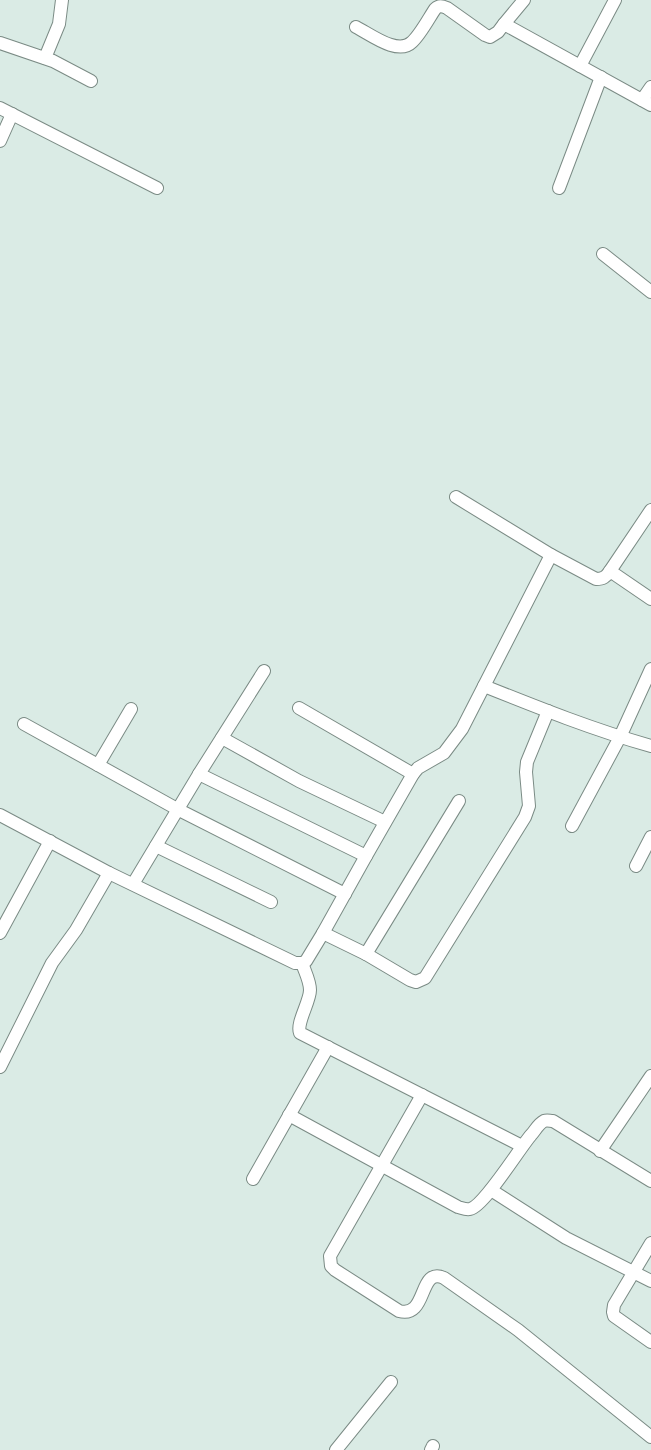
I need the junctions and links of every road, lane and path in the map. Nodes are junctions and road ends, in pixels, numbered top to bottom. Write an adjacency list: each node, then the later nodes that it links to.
1 (62, 0): 7 (street)
2 (524, 0): 4 (street)
3 (615, 0): 8 (street)
4 (504, 24): 5 (street); 8 (street)
5 (356, 27)
6 (0, 43): 7 (street)
7 (45, 58): 10 (street)
8 (580, 66): 9 (street)
9 (601, 78): 12 (street); 17 (street)
10 (91, 81)
11 (651, 87): 12 (street)
12 (646, 102)
13 (0, 108): 14 (street)
14 (12, 114): 15 (street); 16 (street)
15 (0, 141)
16 (157, 188)
17 (559, 188)
18 (603, 254): 19 (street)
19 (651, 292)
20 (456, 497): 22 (street)
21 (651, 510): 23 (street)
22 (551, 555): 23 (street); 27 (street)
23 (610, 571): 24 (street)
24 (651, 599)
25 (651, 669): 32 (street)
26 (264, 671): 33 (street)
27 (484, 686): 30 (street); 37 (street)
28 (131, 708): 35 (street)
29 (299, 708): 37 (street)
30 (548, 711): 32 (street); 54 (street)
31 (24, 724): 35 (street)
32 (620, 737): 34 (street); 42 (street)
33 (222, 738): 36 (street); 41 (street)
34 (651, 746)
35 (98, 765): 39 (street)
36 (199, 774): 39 (street); 46 (street)
37 (413, 774): 41 (street)
38 (459, 801): 54 (street)
39 (179, 810): 45 (street); 50 (street)
40 (0, 815): 44 (street)
41 (385, 822): 46 (street)
42 (572, 826)
43 (651, 836): 47 (street)
44 (50, 841): 48 (street); 52 (street)
45 (156, 846): 49 (street); 51 (street)
46 (366, 856): 50 (street)
47 (636, 866)
48 (109, 873): 49 (street); 57 (street)
49 (133, 884): 55 (street)
50 (345, 894): 53 (street)
51 (271, 902)
52 (0, 933)
53 (324, 933): 54 (street); 55 (street)
54 (366, 954)
55 (302, 963): 56 (street)
56 (328, 1047): 59 (street); 60 (street)
57 (0, 1067)
58 (651, 1076): 62 (street)
59 (422, 1095): 61 (street); 63 (street)
60 (289, 1115): 63 (street); 64 (street)
61 (522, 1146): 62 (street); 66 (street)
62 (600, 1151): 65 (street)
63 (382, 1165): 66 (street); 72 (street)
64 (253, 1179)
65 (651, 1181)
66 (491, 1190): 68 (street)
67 (651, 1243): 68 (street)
68 (633, 1272): 69 (street); 70 (street)
69 (651, 1281)
70 (651, 1342)
71 (391, 1382): 73 (street)
72 (651, 1437)
73 (336, 1450)

